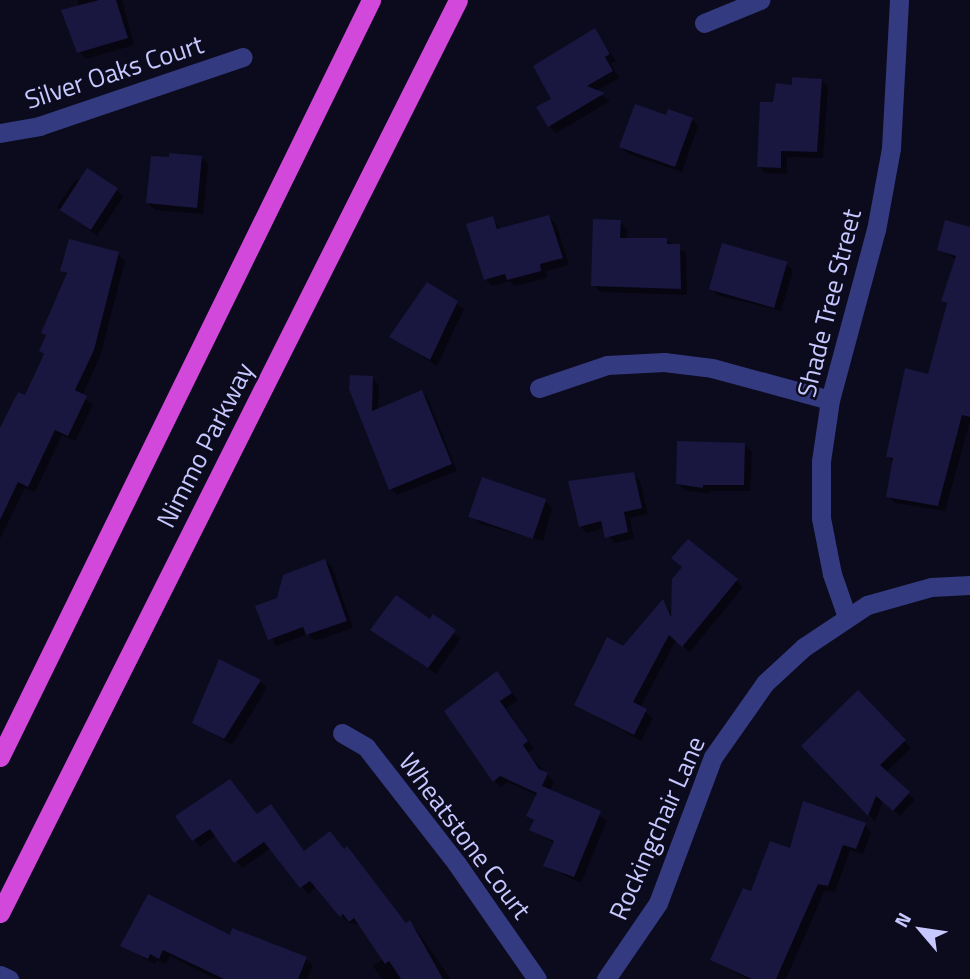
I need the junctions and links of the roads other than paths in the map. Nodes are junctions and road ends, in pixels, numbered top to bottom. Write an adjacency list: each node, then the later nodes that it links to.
1 (371, 0): 13 (highway, Nimmo Parkway)
2 (458, 0): 14 (highway, Nimmo Parkway)
3 (760, 0): 5 (street)
4 (899, 0): 9 (street, Shade Tree Street)
5 (704, 23)
6 (243, 57): 7 (street, Silver Oaks Court)
7 (0, 133)
8 (539, 388): 9 (street)
9 (830, 400): 11 (street, Shade Tree Street)
10 (970, 585): 11 (street, Rockingchair Lane)
11 (847, 617): 18 (street, Rockingchair Lane)
12 (342, 733): 17 (street, Wheatstone Court)
13 (0, 757)
14 (0, 913)
15 (0, 975): 16 (street)
16 (9, 979)
17 (537, 979)
18 (606, 979)

